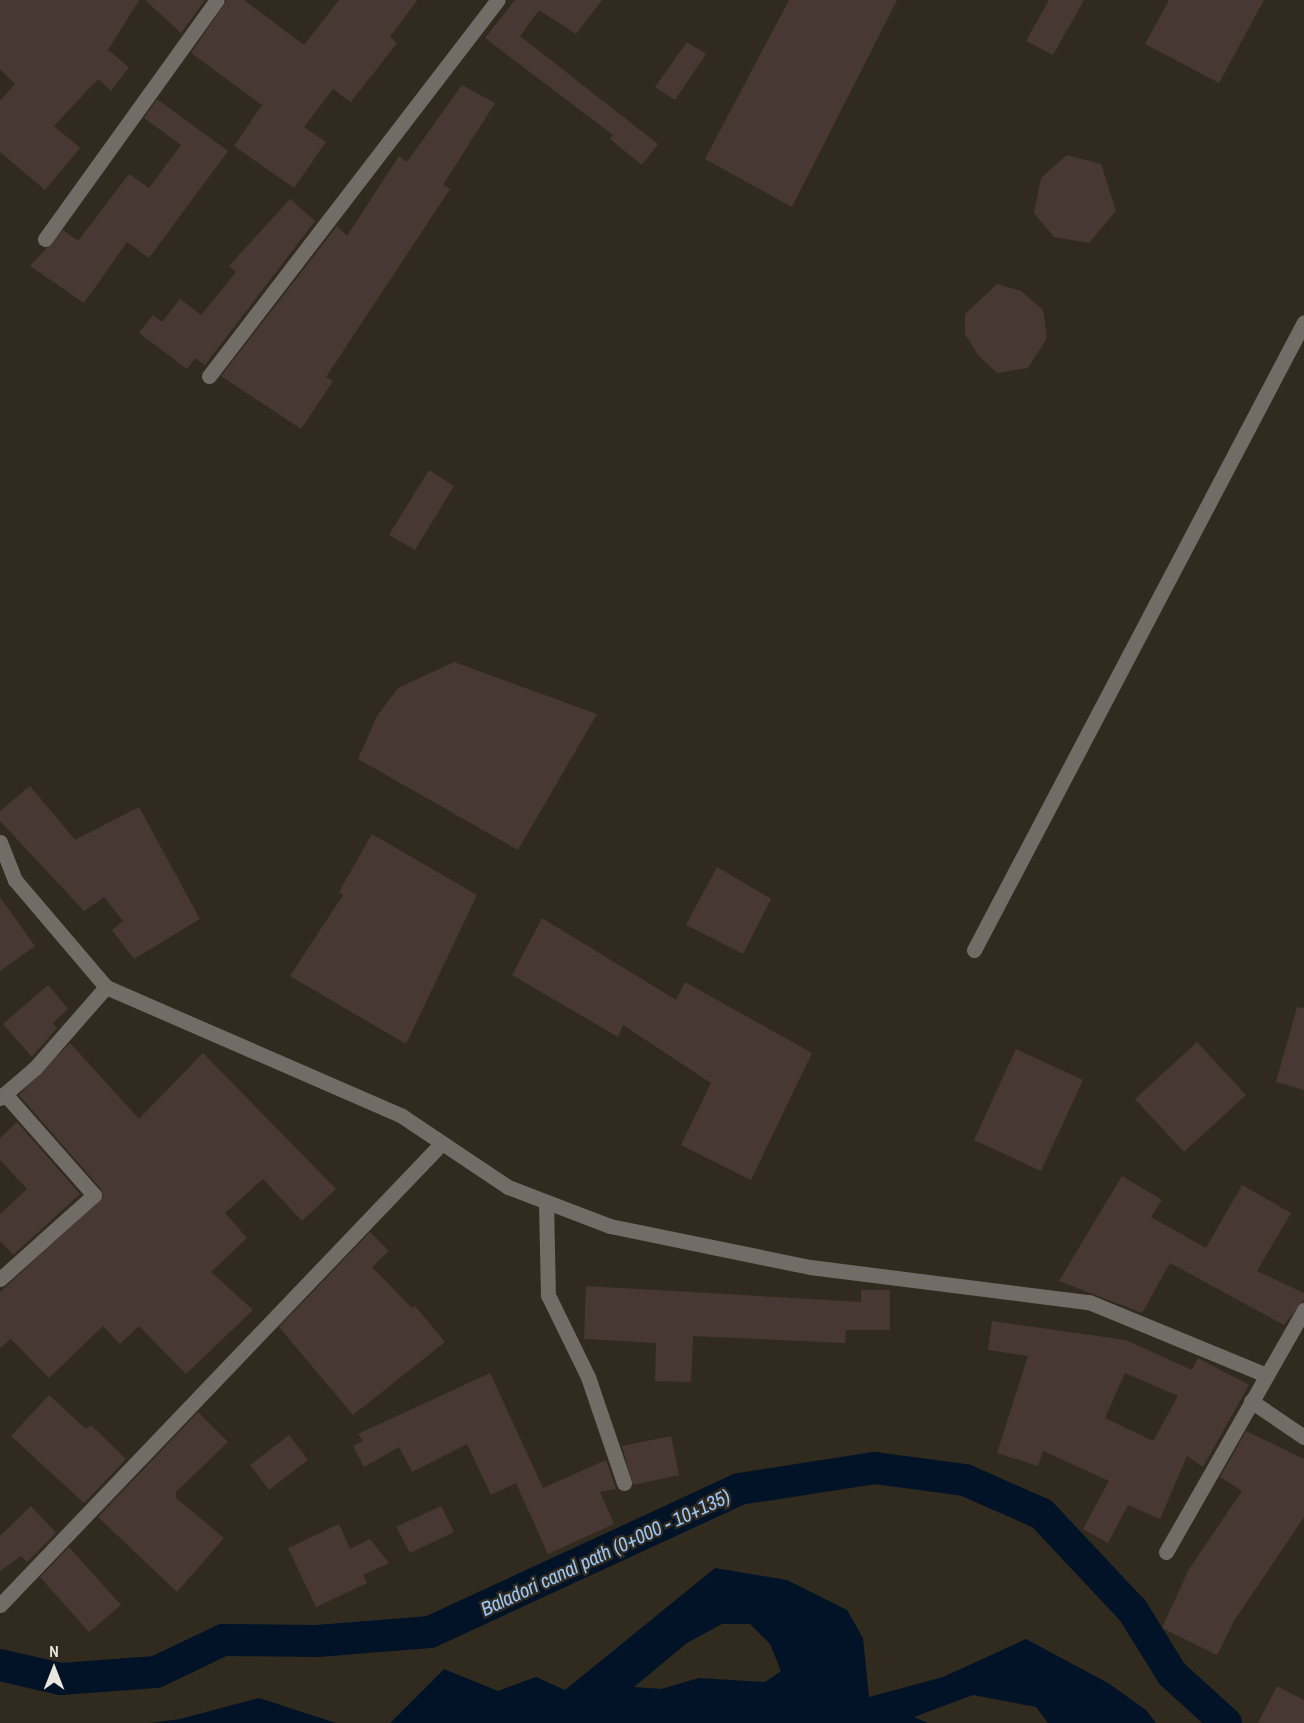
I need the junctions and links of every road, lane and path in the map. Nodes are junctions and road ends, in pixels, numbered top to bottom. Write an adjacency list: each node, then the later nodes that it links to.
1 (217, 0): 3 (street)
2 (497, 0): 5 (street)
3 (45, 239)
4 (1304, 322): 7 (street)
5 (209, 376)
6 (0, 842): 8 (street)
7 (974, 950)
8 (106, 987): 9 (street); 10 (street)
9 (2, 1096): 12 (street)
10 (442, 1143): 11 (street); 19 (street)
11 (546, 1202): 14 (street); 17 (street)
12 (0, 1279)
13 (1304, 1310): 14 (street)
14 (1266, 1375): 15 (street)
15 (1251, 1401): 16 (street); 18 (street)
16 (1304, 1437)
17 (624, 1483)
18 (1166, 1552)
19 (0, 1605)

